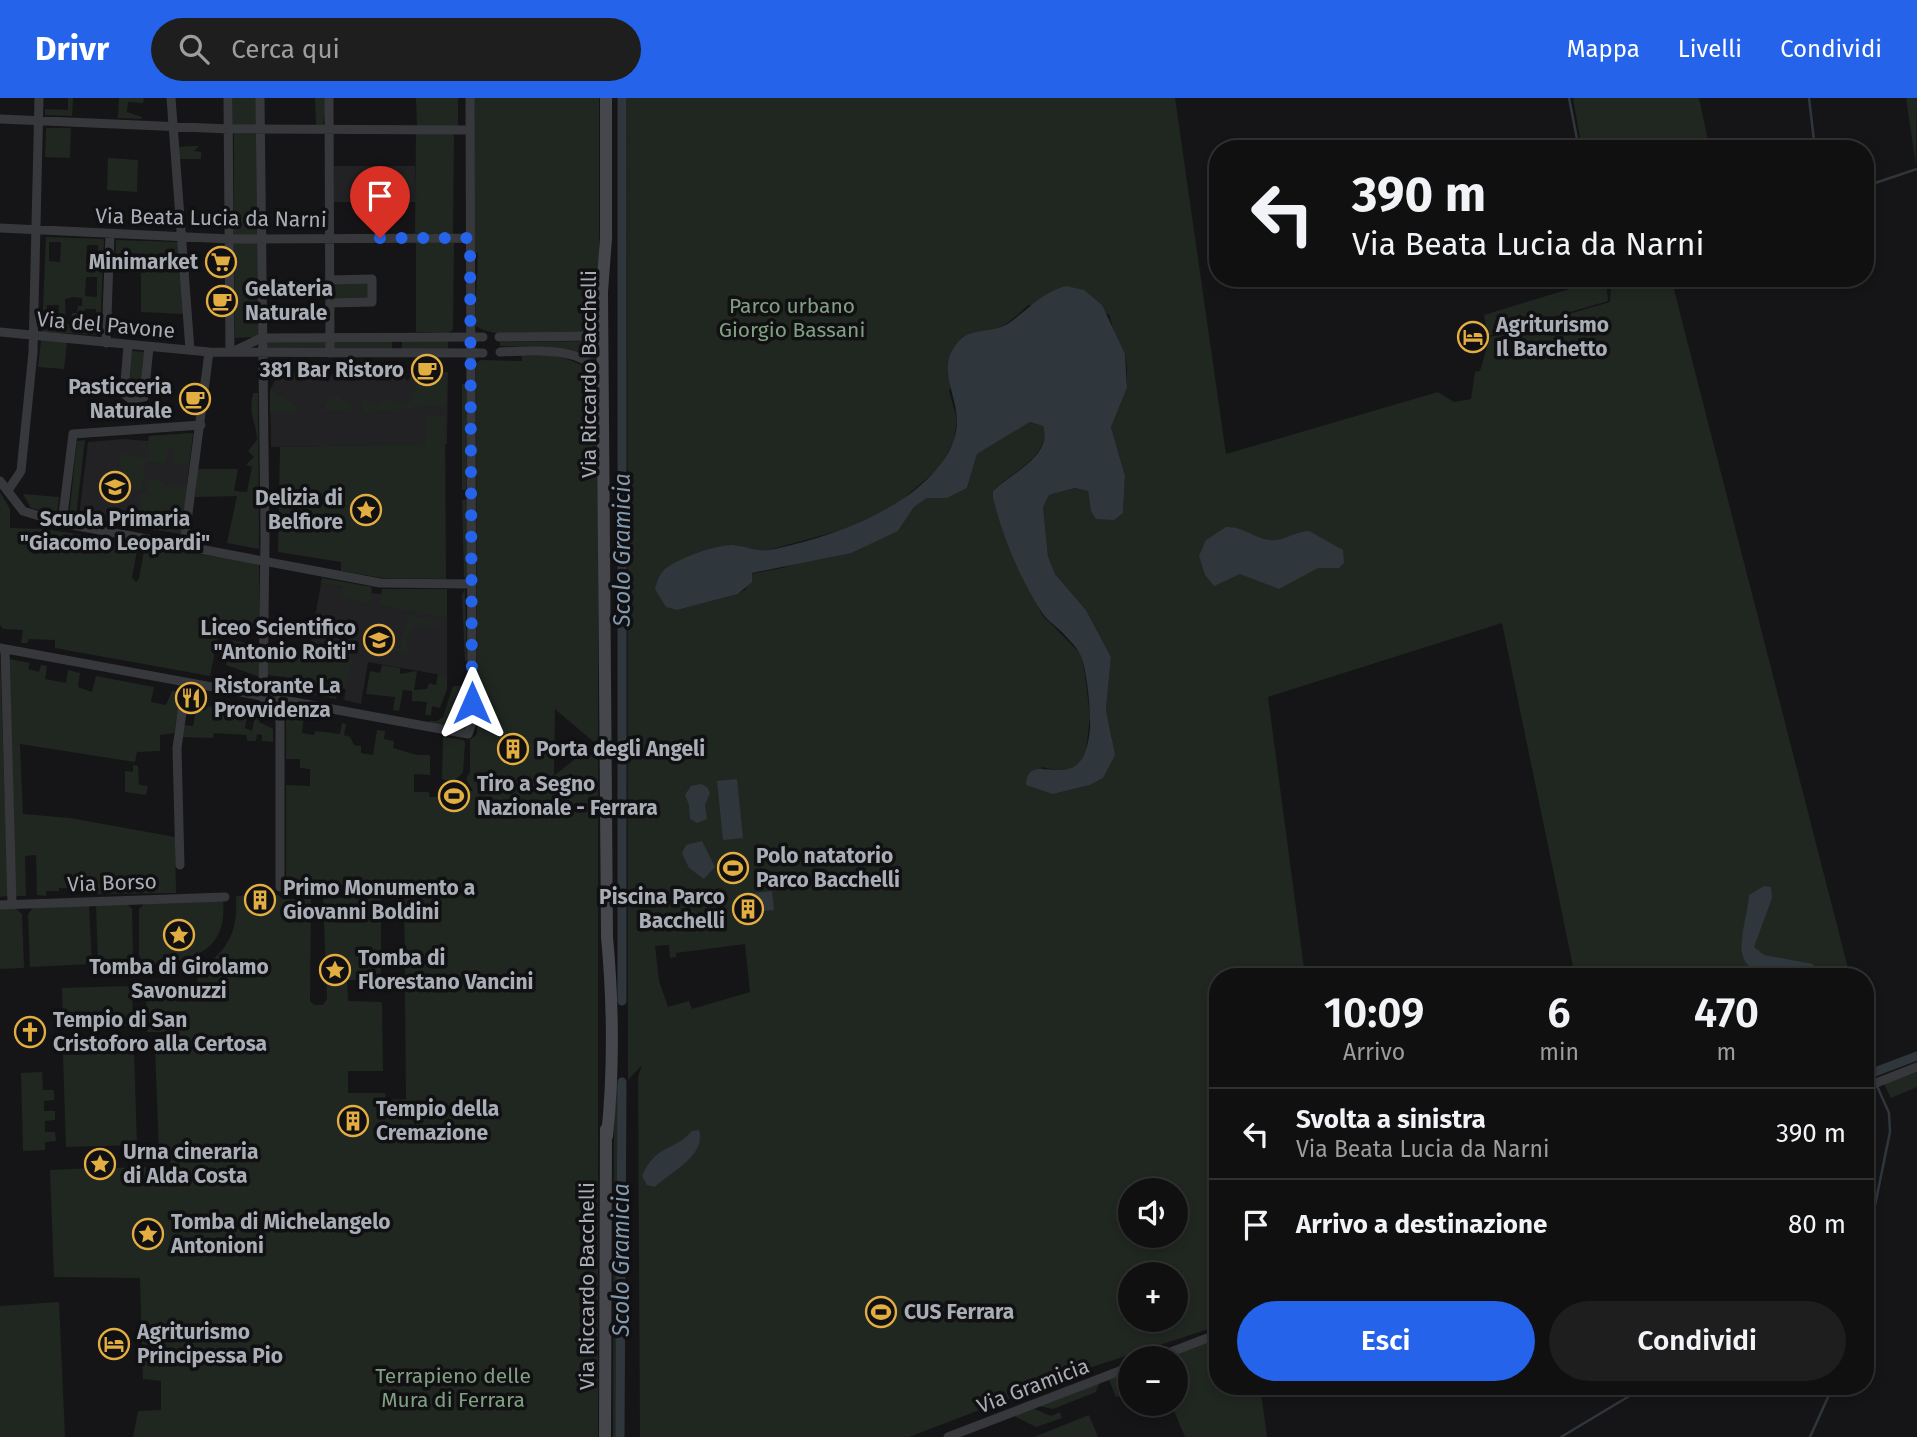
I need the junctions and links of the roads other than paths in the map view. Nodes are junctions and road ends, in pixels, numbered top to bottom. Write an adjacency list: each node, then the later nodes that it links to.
1 (39, 98): 9 (street)
2 (171, 98): 10 (street)
3 (228, 98): 11 (street)
4 (260, 98): 12 (street)
5 (330, 98): 13 (street)
6 (470, 98): 14 (street)
7 (606, 98): 27 (main road, Via Riccardo Bacchelli)
8 (0, 119): 9 (street)
9 (38, 121): 10 (street); 16 (street)
10 (173, 127): 11 (street); 18 (street)
11 (229, 129): 12 (street); 21 (street)
12 (260, 130): 13 (street); 22 (street)
13 (330, 130): 14 (street); 19 (street)
14 (470, 130): 20 (street)
15 (0, 228): 16 (street, Via Beata Lucia da Narni)
16 (36, 230): 17 (street, Via Beata Lucia da Narni); 26 (street)
17 (110, 234): 18 (street, Via Beata Lucia da Narni); 34 (street)
18 (181, 237): 21 (street, Via Beata Lucia da Narni); 37 (street)
19 (330, 238): 20 (street, Via Beata Lucia da Narni); 22 (street, Via Beata Lucia da Narni); 23 (street)
20 (470, 238): 30 (street)
21 (230, 239): 22 (street, Via Beata Lucia da Narni); 39 (street)
22 (260, 239): 33 (street)
23 (330, 280): 24 (street); 24 (street)
24 (330, 303): 28 (street)
25 (0, 332): 26 (street, Via del Pavone)
26 (32, 336): 34 (street, Via del Pavone); 49 (street)
27 (606, 336): 32 (street); 46 (main road, Via Riccardo Bacchelli)
28 (330, 337): 29 (street); 33 (street); 41 (street)
29 (395, 337): 30 (street); 42 (street)
30 (469, 337): 31 (street); 43 (street)
31 (483, 337)
32 (499, 337)
33 (261, 338): 39 (street); 45 (street)
34 (106, 343): 35 (street, Via del Pavone)
35 (128, 345): 36 (street, Via del Pavone); 36 (street)
36 (149, 347): 37 (street, Via del Pavone)
37 (190, 350): 38 (street, Via del Pavone)
38 (208, 352): 39 (street, Via del Pavone); 47 (street)
39 (230, 352): 45 (street, Via del Pavone)
40 (500, 352): 46 (street)
41 (330, 353): 42 (street, Via del Pavone); 45 (street, Via del Pavone)
42 (396, 353): 43 (street, Via del Pavone)
43 (470, 353): 44 (street, Via del Pavone); 53 (street)
44 (483, 353)
45 (261, 354): 52 (street)
46 (605, 367): 68 (main road, Via Riccardo Bacchelli)
47 (201, 425): 50 (street); 51 (street)
48 (0, 481): 49 (street)
49 (9, 489): 50 (street)
50 (62, 523): 51 (street)
51 (184, 544): 52 (street)
52 (263, 559): 53 (street); 56 (street)
53 (472, 584): 57 (street)
54 (3, 648): 55 (street); 62 (street)
55 (186, 683): 56 (street); 58 (street)
56 (263, 698): 57 (street)
57 (280, 701): 59 (street)
58 (180, 865)
59 (280, 887)
60 (225, 897): 62 (street, Via Borso)
61 (0, 905): 62 (street, Via Borso)
62 (12, 905)
63 (1917, 1067): 64 (street)
64 (1874, 1083)
65 (1209, 1337): 66 (street)
66 (1186, 1346)
67 (1118, 1372): 69 (street, Via Gramicia)
68 (605, 1437)
69 (948, 1437)

